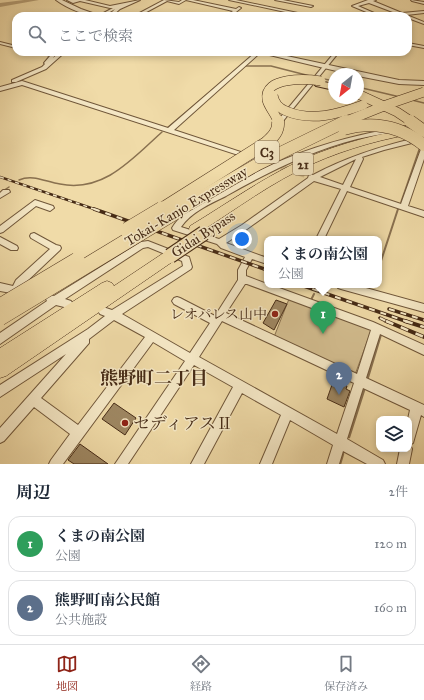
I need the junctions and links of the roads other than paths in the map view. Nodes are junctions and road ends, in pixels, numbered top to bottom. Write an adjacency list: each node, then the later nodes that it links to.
1 (58, 0): 21 (street)
2 (69, 0): 15 (street)
3 (104, 0): 15 (street)
4 (138, 0): 16 (street)
5 (167, 0): 6 (street); 24 (street)
6 (185, 0)
7 (188, 0): 20 (street)
8 (231, 0): 18 (street)
9 (251, 0): 18 (street)
10 (277, 0): 27 (street)
11 (364, 0): 14 (street)
12 (374, 0): 14 (street)
13 (413, 0): 17 (street)
14 (370, 1): 28 (street); 29 (street)
15 (95, 3): 16 (street)
16 (132, 3): 19 (street)
17 (424, 3)
18 (246, 4): 20 (street); 26 (street)
19 (123, 6): 22 (street); 23 (street)
20 (236, 10): 25 (street)
21 (86, 12)
22 (105, 12)
23 (113, 12)
24 (144, 12)
25 (233, 12)
26 (286, 12)
27 (304, 12)
28 (369, 12)
29 (396, 12)
30 (424, 12): 31 (street)
31 (415, 13): 32 (street); 33 (street)
32 (412, 14)
33 (424, 17)
34 (412, 18): 35 (street)
35 (424, 23)
36 (0, 43): 37 (street)
37 (12, 45)
38 (412, 45): 39 (street)
39 (424, 47)
40 (52, 56): 48 (street)
41 (62, 56): 45 (street)
42 (254, 56): 58 (street)
43 (277, 56): 46 (street)
44 (334, 56): 46 (street)
45 (57, 57): 48 (street)
46 (325, 67): 47 (street); 64 (street)
47 (330, 68)
48 (39, 70): 53 (street)
49 (364, 75): 52 (street)
50 (328, 84): 52 (highway, bridge)
51 (328, 84): 75 (highway, bridge)
52 (424, 85): 75 (highway, Tokai-Kanjo Expressway / C3, bridge)
53 (0, 88): 58 (street)
54 (424, 92): 71 (highway, Tokai-Kanjo Expressway / C3, bridge)
55 (364, 95): 57 (highway, bridge)
56 (364, 96): 59 (highway, bridge)
57 (424, 126): 65 (street)
58 (169, 131): 64 (street)
59 (424, 132): 80 (highway, Gidai Bypass / 21, bridge)
60 (424, 138): 63 (street)
61 (424, 145): 71 (highway, bridge)
62 (424, 149): 69 (street)
63 (358, 156): 66 (street); 67 (street)
64 (250, 158): 65 (street); 68 (street)
65 (278, 166): 68 (street)
66 (312, 177): 67 (street); 78 (street)
67 (346, 188): 69 (street); 76 (street)
68 (222, 195): 78 (street)
69 (404, 207): 72 (street)
70 (50, 208): 73 (street)
71 (176, 212): 96 (highway, Tokai-Kanjo Expressway / C3, bridge)
72 (424, 214)
73 (0, 230)
74 (34, 236): 88 (street)
75 (119, 236): 92 (highway, Tokai-Kanjo Expressway / C3, bridge)
76 (322, 236)
77 (0, 240): 79 (street)
78 (220, 242): 81 (street)
79 (14, 248)
80 (166, 254): 103 (highway, Gidai Bypass / 21); 105 (highway, Gidai Bypass / 21)
81 (250, 255): 82 (street); 83 (street)
82 (264, 260)
83 (242, 281): 84 (street); 97 (street)
84 (264, 286)
85 (0, 288): 88 (street)
86 (269, 288): 98 (street)
87 (352, 288): 93 (street)
88 (16, 290): 89 (street)
89 (54, 300): 91 (street); 95 (street); 101 (street)
90 (176, 301): 97 (street)
91 (68, 304)
92 (0, 306)
93 (424, 308)
94 (103, 311): 95 (street)
95 (114, 314): 99 (street); 100 (street)
96 (0, 318)
97 (218, 318): 104 (street); 106 (street)
98 (377, 328): 102 (street); 106 (street)
99 (92, 332): 108 (street); 109 (street)
100 (151, 337): 104 (street); 113 (street)
101 (0, 339)
102 (424, 350)
103 (0, 357)
104 (192, 359): 107 (street); 118 (street)
105 (0, 370)
106 (360, 380): 110 (street); 115 (street)
107 (240, 385): 111 (street); 119 (street)
108 (0, 390)
109 (34, 399): 113 (street); 114 (street)
110 (420, 409): 112 (street)
111 (288, 412): 115 (street); 120 (street)
112 (412, 430)
113 (79, 433): 117 (street)
114 (0, 437)
115 (340, 442): 121 (street); 122 (street)
116 (405, 452): 123 (street)
117 (55, 464)
118 (121, 464)
119 (198, 464)
120 (266, 464)
121 (333, 464)
122 (379, 464)
123 (403, 464)

